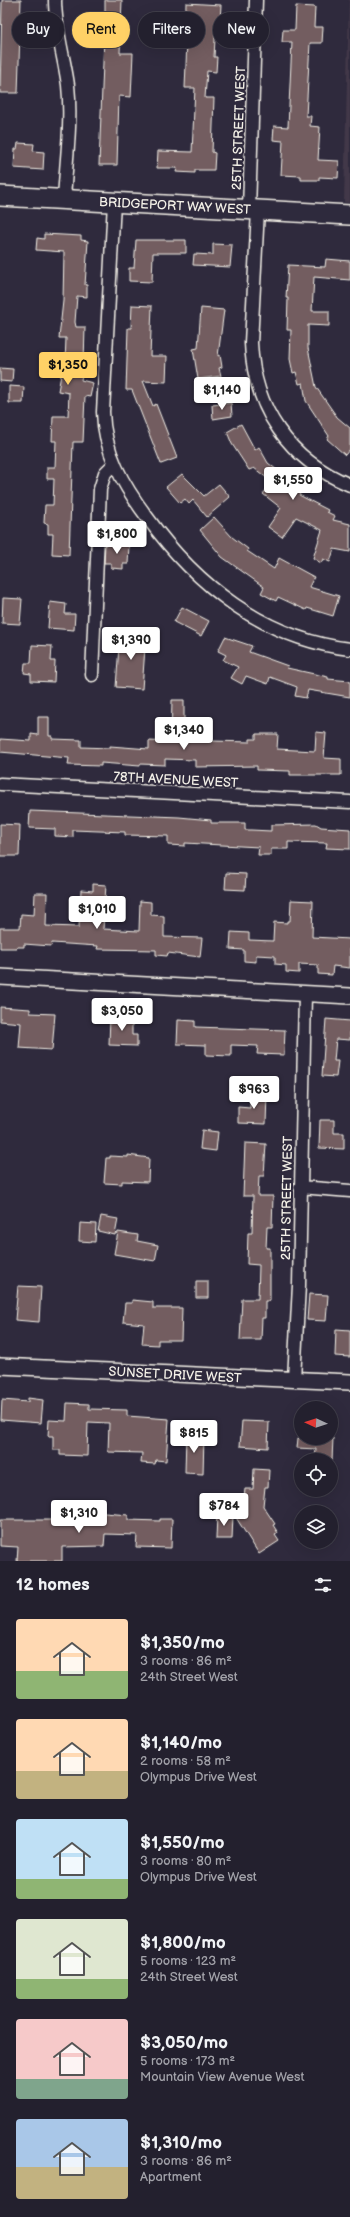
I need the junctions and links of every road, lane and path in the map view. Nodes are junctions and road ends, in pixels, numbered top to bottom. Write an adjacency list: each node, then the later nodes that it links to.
1 (55, 0): 4 (street)
2 (256, 0): 6 (street, 25TH STREET WEST)
3 (0, 196): 4 (main road, BRIDGEPORT WAY WEST)
4 (64, 199): 5 (main road, BRIDGEPORT WAY WEST)
5 (114, 202): 6 (main road, BRIDGEPORT WAY WEST); 8 (street)
6 (254, 209): 7 (main road, BRIDGEPORT WAY WEST); 9 (street, 25TH STREET WEST)
7 (350, 215)
8 (114, 464): 10 (street); 11 (street)
9 (350, 485)
10 (350, 649)
11 (92, 674)
12 (0, 784): 13 (street, 78TH AVENUE WEST)
13 (350, 802)
14 (0, 977): 15 (street)
15 (305, 994): 16 (street); 17 (street, 25TH STREET WEST)
16 (350, 996)
17 (300, 1187): 18 (street); 20 (street, 25TH STREET WEST)
18 (350, 1191)
19 (0, 1366): 20 (street, SUNSET DRIVE WEST)
20 (294, 1379): 21 (street, SUNSET DRIVE WEST)
21 (350, 1382)

